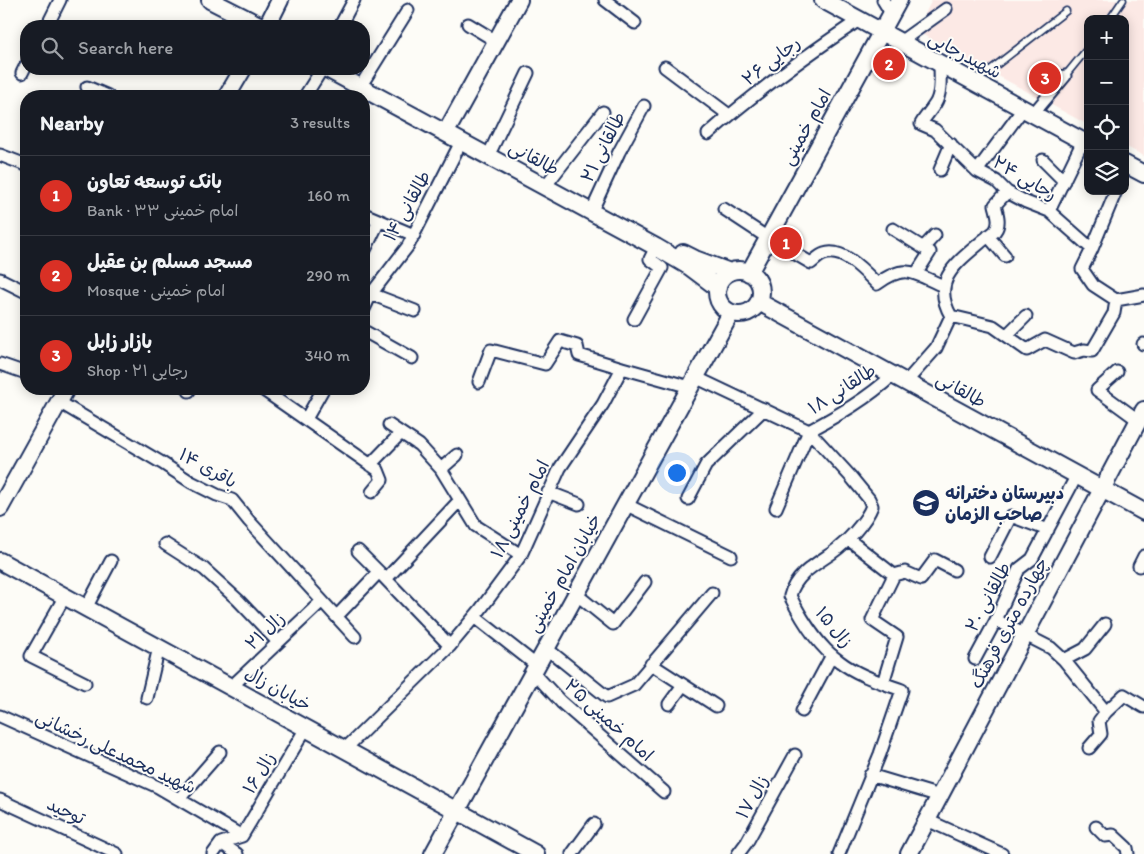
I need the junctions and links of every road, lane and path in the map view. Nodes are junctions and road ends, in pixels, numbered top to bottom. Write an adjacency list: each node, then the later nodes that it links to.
1 (60, 0): 14 (street)
2 (210, 0): 15 (main road)
3 (280, 0): 16 (main road)
4 (354, 0): 17 (street)
5 (519, 0): 22 (main road)
6 (605, 0): 19 (street)
7 (824, 0): 18 (main road, شهیدرجایی)
8 (1124, 0): 13 (lane)
9 (891, 4): 21 (main road, امام خمینی)
10 (946, 9): 23 (street)
11 (408, 10): 27 (street)
12 (1066, 12): 36 (lane)
13 (1113, 15)
14 (49, 20)
15 (249, 20)
16 (270, 20)
17 (343, 20)
18 (860, 20): 21 (main road, شهیدرجایی); 46 (street, رجایی ۲۶)
19 (635, 23)
20 (468, 24): 22 (street)
21 (881, 32): 23 (main road, شهیدرجایی); 74 (main road, امام خمینی)
22 (496, 41): 47 (main road)
23 (900, 42): 25 (main road, شهیدرجایی)
24 (1084, 53): 34 (lane)
25 (940, 64): 36 (main road, شهیدرجایی); 51 (street, رجایی ۲۴)
26 (665, 67): 46 (street)
27 (370, 71)
28 (528, 73): 53 (street)
29 (239, 75): 39 (main road)
30 (318, 75): 40 (street)
31 (338, 75): 41 (main road, طالقانی)
32 (358, 75): 35 (main road, طالقانی)
33 (367, 75): 35 (street)
34 (1066, 76): 45 (street)
35 (365, 79): 47 (main road, طالقانی)
36 (974, 82): 45 (main road, شهیدرجایی)
37 (87, 87): 38 (street)
38 (94, 90)
39 (231, 90)
40 (309, 90)
41 (366, 90)
42 (370, 92): 49 (main road, طالقانی)
43 (644, 106): 65 (street, طالقانی ۲۱)
44 (603, 112): 61 (street)
45 (1028, 112): 50 (main road, شهیدرجایی); 59 (street)
46 (729, 116): 48 (street, رجایی ۲۶)
47 (450, 125): 53 (main road, طالقانی)
48 (708, 134)
49 (461, 142): 71 (street, طالقانی ۱۴); 76 (main road, طالقانی)
50 (1084, 142)
51 (952, 144): 58 (street); 59 (street, رجایی ۲۴)
52 (1084, 146): 62 (street)
53 (492, 148): 61 (main road, طالقانی)
54 (0, 154): 56 (street)
55 (1043, 160): 62 (street)
56 (20, 162)
57 (1129, 167): 60 (main road)
58 (940, 170)
59 (977, 171): 63 (street, رجایی ۲۴)
60 (1144, 174)
61 (550, 180): 65 (main road, طالقانی)
62 (1064, 181): 67 (street)
63 (1007, 192): 67 (street, رجایی ۲۴); 73 (street)
64 (1114, 195): 78 (street)
65 (595, 204): 80 (main road, طالقانی)
66 (724, 209): 74 (street)
67 (1049, 211): 78 (street, رجایی ۲۴)
68 (370, 217): 69 (street)
69 (379, 221): 71 (street); 75 (street)
70 (893, 229): 77 (street)
71 (414, 235): 87 (street, طالقانی ۱۴)
72 (935, 235): 77 (street)
73 (988, 236): 79 (street); 84 (street)
74 (768, 238): 81 (main road, امام خمینی); 82 (street)
75 (370, 240)
76 (656, 246): 85 (main road, طالقانی); 95 (street)
77 (923, 248): 82 (street)
78 (1092, 249): 89 (street)
79 (1005, 256)
80 (730, 272): 81 (main road); 85 (main road)
81 (749, 273): 90 (main road)
82 (916, 274): 84 (street)
83 (0, 279): 86 (street)
84 (943, 286): 93 (street)
85 (718, 288): 92 (main road)
86 (20, 289)
87 (371, 294): 91 (street)
88 (1144, 295): 89 (street)
89 (1116, 300): 97 (street)
90 (759, 302): 92 (main road); 103 (main road, طالقانی)
91 (415, 311)
92 (731, 312): 105 (main road, خیابان امام خمینی)
93 (951, 316): 97 (street); 103 (street, طالقانی ۱۸)
94 (1026, 316): 97 (street)
95 (634, 320)
96 (370, 334): 98 (street)
97 (1006, 335)
98 (412, 358)
99 (0, 364): 101 (street)
100 (622, 368): 104 (street); 105 (street); 121 (street, امام خمینی ۱۸)
101 (20, 371)
102 (1117, 372): 111 (street)
103 (899, 379): 113 (street, طالقانی ۱۸); 118 (main road, طالقانی)
104 (479, 382)
105 (693, 382): 109 (street); 125 (main road, خیابان امام خمینی)
106 (62, 395): 126 (main road); 145 (street, باقری ۱۴)
107 (271, 395): 110 (street)
108 (320, 395): 110 (street)
109 (764, 410): 113 (street); 122 (street)
110 (306, 419): 116 (street)
111 (1140, 422): 119 (main road, چهارده متری فرهنگ)
112 (389, 425): 114 (street)
113 (809, 431): 127 (street); 130 (street, زال ۱۵)
114 (401, 433): 116 (street); 117 (street)
115 (457, 455): 117 (street)
116 (370, 465): 120 (street)
117 (441, 469): 123 (street)
118 (1077, 475): 119 (main road, طالقانی); 129 (street, طالقانی ۲۰)
119 (1102, 489): 128 (main road, طالقانی); 151 (main road, چهارده متری فرهنگ)
120 (372, 492)
121 (548, 492): 124 (street); 133 (street, امام خمینی ۱۸)
122 (688, 499)
123 (460, 500): 133 (street); 140 (street)
124 (579, 504)
125 (625, 504): 134 (street); 143 (main road, خیابان امام خمینی)
126 (0, 508)
127 (776, 508)
128 (1144, 512)
129 (1048, 530): 135 (street); 149 (street, طالقانی ۲۰)
130 (848, 539): 139 (street); 157 (street, زال ۱۵)
131 (165, 544): 153 (street)
132 (358, 551): 140 (street)
133 (521, 555): 148 (street, امام خمینی ۱۸)
134 (731, 556)
135 (990, 557)
136 (0, 561): 144 (main road, خیابان زال)
137 (111, 561): 146 (street)
138 (954, 570): 139 (street)
139 (894, 575): 163 (street)
140 (382, 576): 147 (street); 154 (street)
141 (645, 582): 143 (street)
142 (712, 593): 160 (street)
143 (576, 594): 156 (main road, خیابان امام خمینی)
144 (65, 596): 146 (main road, خیابان زال); 162 (street)
145 (322, 601): 147 (street, باقری ۱۴); 153 (street, زال ۲۱)
146 (86, 608): 155 (main road, خیابان زال)
147 (337, 616): 152 (street, باقری ۱۴)
148 (475, 616): 154 (street, امام خمینی ۱۸); 161 (street, امام خمینی ۲۵)
149 (996, 620): 151 (street); 158 (street, طالقانی ۲۰)
150 (1105, 624): 159 (street)
151 (1025, 634): 159 (street); 180 (main road, چهارده متری فرهنگ)
152 (355, 637)
153 (278, 642): 165 (street, زال ۲۱)
154 (450, 646): 175 (street, امام خمینی ۱۸)
155 (159, 647): 165 (main road, خیابان زال); 166 (street)
156 (546, 648): 160 (street); 161 (main road, خیابان امام خمینی)
157 (832, 655): 163 (street, زال ۱۵); 170 (street)
158 (975, 659)
159 (1064, 660): 171 (street)
160 (652, 664): 164 (street)
161 (534, 669): 179 (street, امام خمینی ۲۵); 183 (main road, خیابان امام خمینی)
162 (85, 683)
163 (883, 683): 178 (street, زال ۱۵)
164 (683, 684): 167 (street); 168 (street)
165 (231, 687): 173 (main road, خیابان زال)
166 (147, 698)
167 (669, 704)
168 (716, 706)
169 (1144, 707): 171 (street)
170 (802, 711)
171 (1106, 712): 174 (street)
172 (0, 716): 181 (street, شهید محمدعلی رخشانی)
173 (306, 728): 175 (main road, خیابان زال); 187 (street, زال ۱۶)
174 (1090, 748)
175 (345, 749): 183 (main road, خیابان زال)
176 (220, 752): 181 (street)
177 (795, 756): 195 (street, زال ۱۷)
178 (870, 775): 180 (street); 196 (street, زال ۱۵)
179 (664, 792)
180 (940, 796): 184 (main road, چهارده متری فرهنگ)
181 (179, 799): 187 (street, شهید محمدعلی رخشانی)
182 (0, 800): 189 (street, توحید)
183 (456, 810): 192 (main road, خیابان امام خمینی); 193 (main road, خیابان زال)
184 (927, 820): 197 (main road, چهارده متری فرهنگ); 198 (street)
185 (594, 824): 194 (street)
186 (1096, 827): 199 (street)
187 (242, 836): 188 (street)
188 (221, 843): 190 (street); 191 (street)
189 (117, 854)
190 (213, 854)
191 (237, 854)
192 (433, 854)
193 (536, 854)
194 (572, 854)
195 (738, 854)
196 (839, 854)
197 (909, 854)
198 (1002, 854)
199 (1128, 854)

